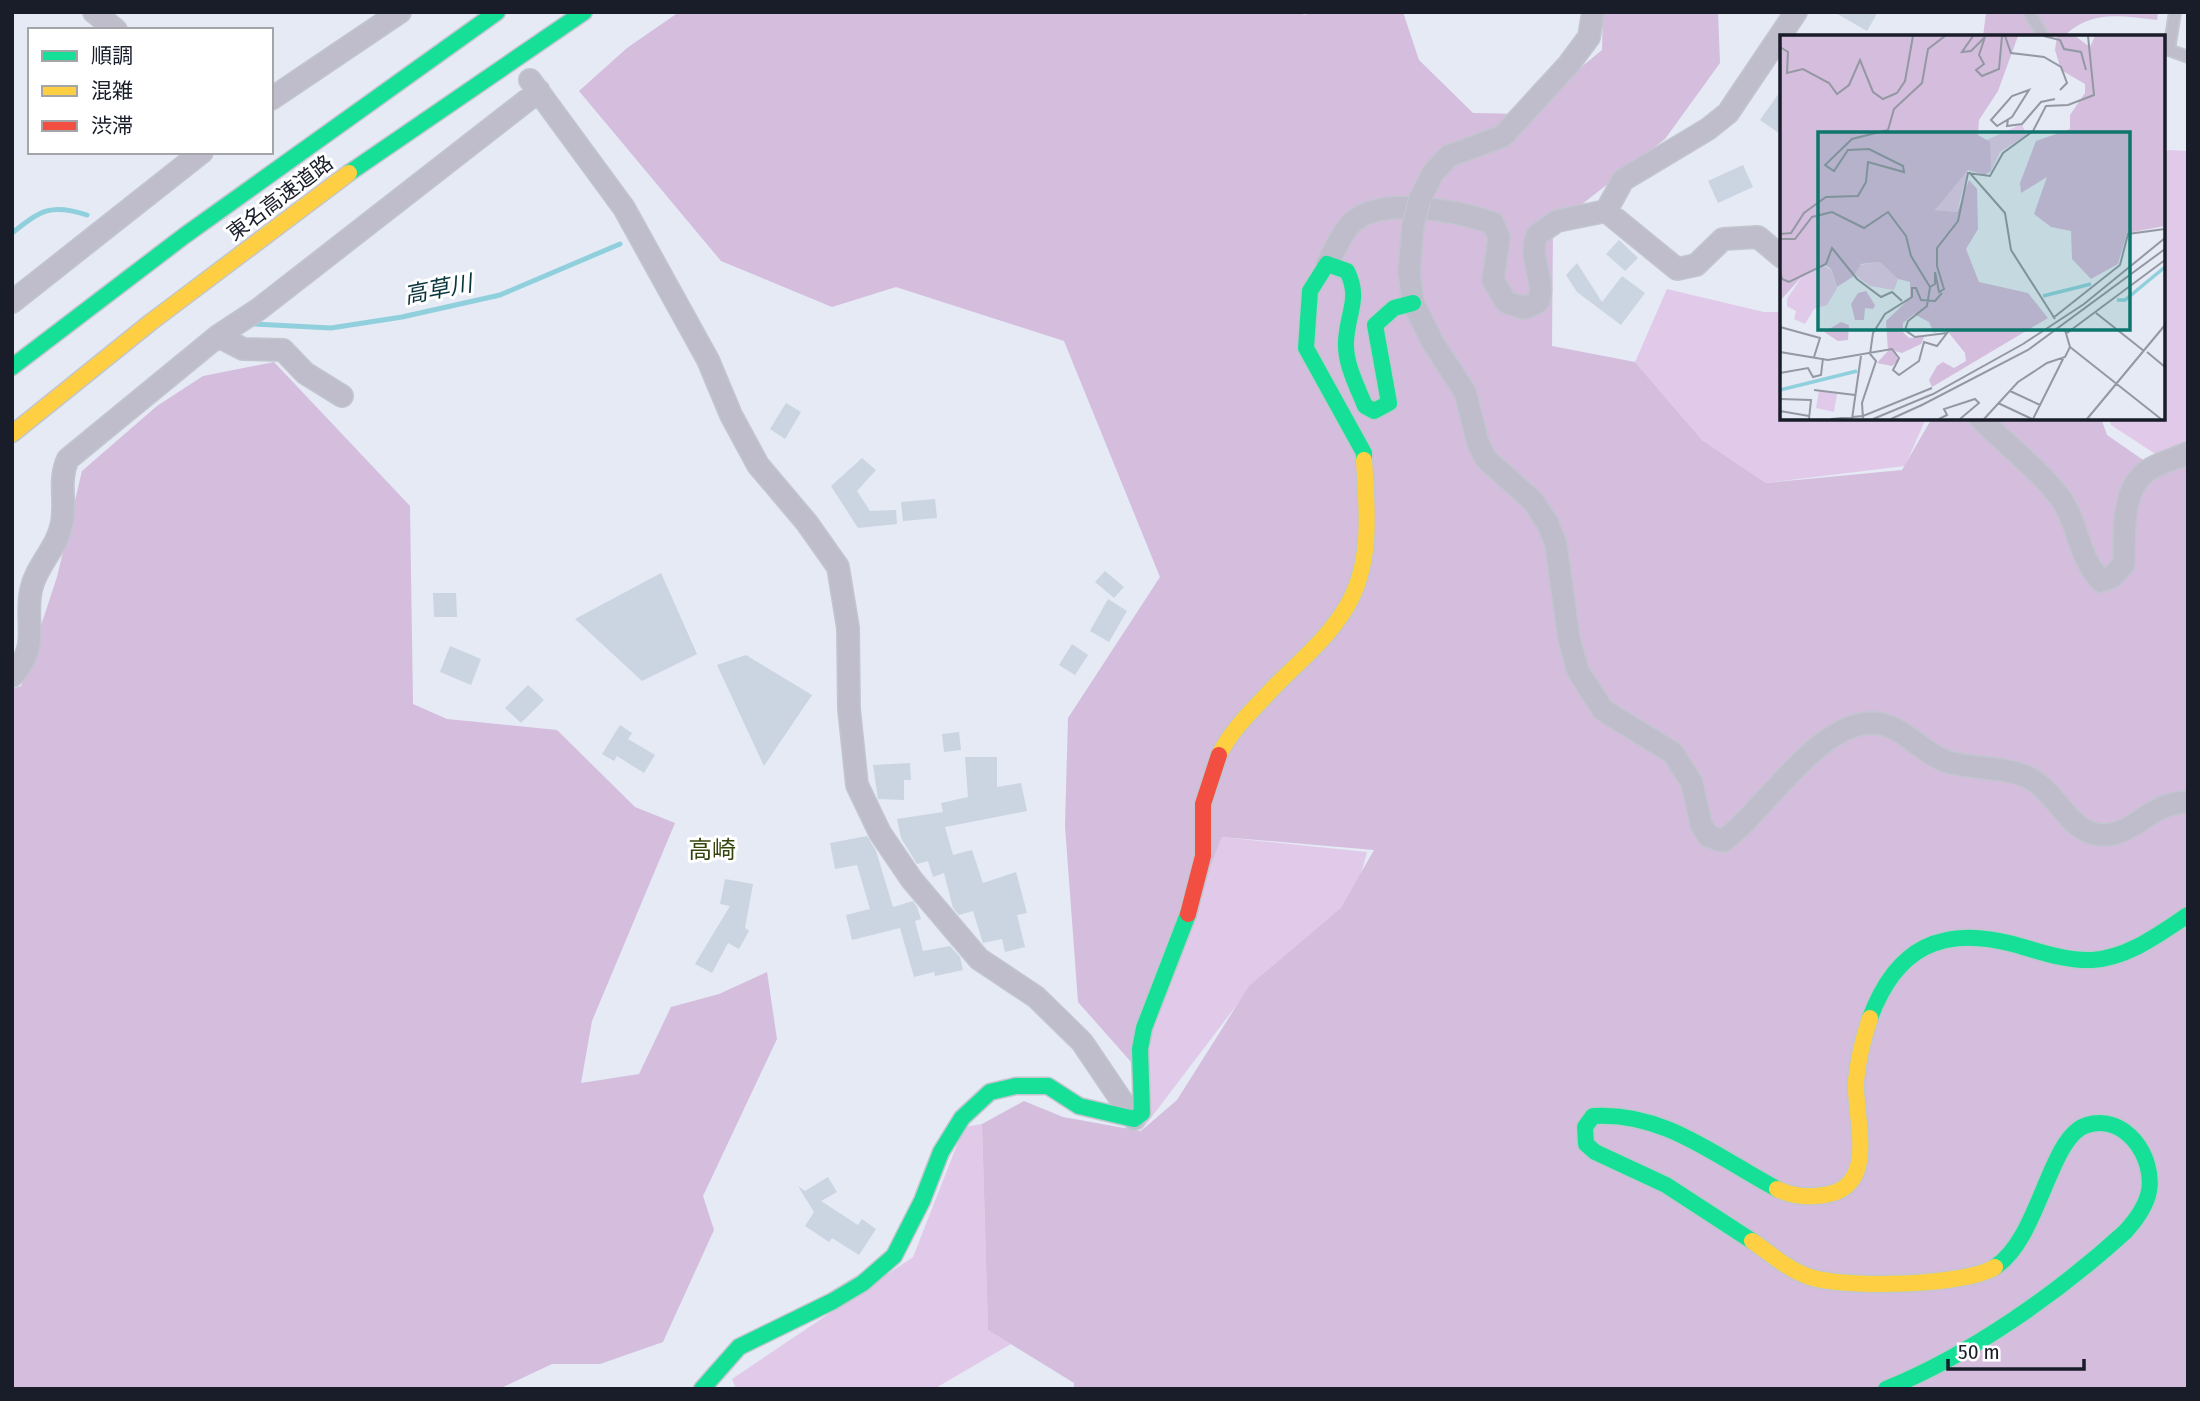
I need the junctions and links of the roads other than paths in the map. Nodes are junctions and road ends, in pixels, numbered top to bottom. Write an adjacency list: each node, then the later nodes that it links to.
1 (94, 12): 9 (street)
2 (400, 12): 14 (street)
3 (497, 12): 22 (main road, 東名高速道路)
4 (584, 12): 25 (main road, 東名高速道路)
5 (1592, 12): 20 (street, bridge)
6 (1796, 12): 10 (street)
7 (2029, 12): 11 (lane)
8 (2175, 12): 13 (lane)
9 (114, 28)
10 (1781, 35)
11 (2043, 35)
12 (1780, 36): 16 (street)
13 (2188, 57)
14 (273, 98)
15 (200, 154): 19 (street)
16 (1606, 211): 17 (street); 18 (street)
17 (1780, 255)
18 (1327, 264): 20 (main road); 30 (main road)
19 (12, 302)
20 (1413, 303): 28 (street)
21 (218, 336): 23 (street); 27 (street); 30 (street)
22 (12, 367)
23 (342, 396)
24 (1982, 420): 26 (street)
25 (13, 434)
26 (2188, 453)
27 (12, 676)
28 (2188, 802)
29 (2188, 915): 32 (main road)
30 (1133, 1119): 31 (main road)
31 (702, 1389)
32 (1886, 1389)

